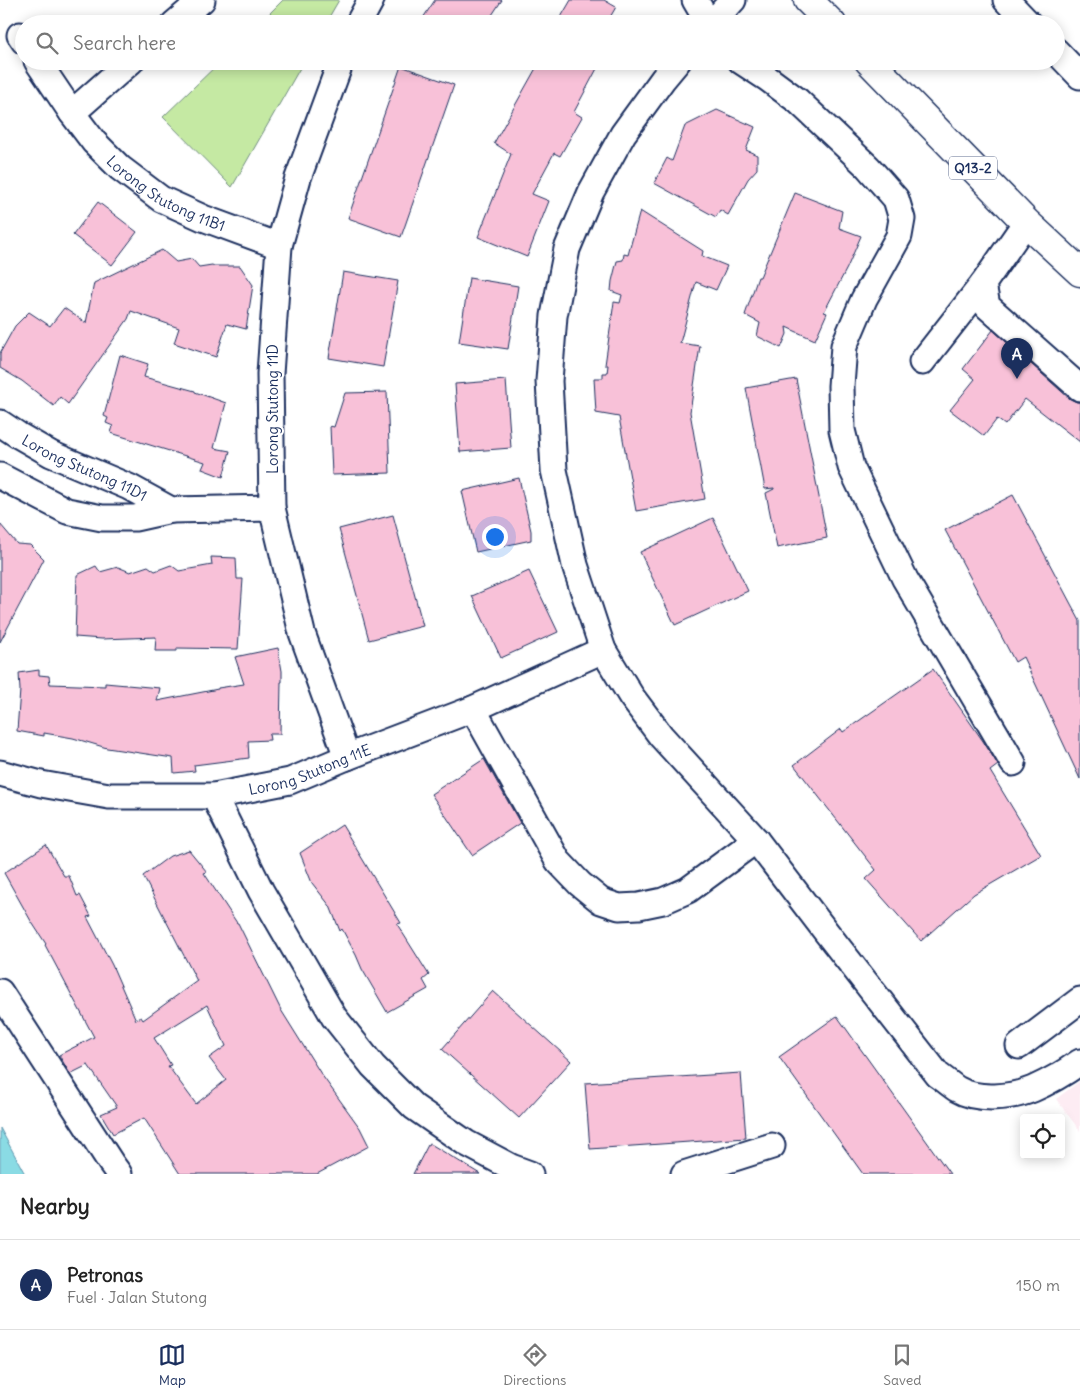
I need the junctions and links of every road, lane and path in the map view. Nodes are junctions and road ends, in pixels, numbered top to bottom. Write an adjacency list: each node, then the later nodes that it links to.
1 (202, 0): 7 (street)
2 (372, 0): 8 (street)
3 (695, 0): 9 (street)
4 (733, 0): 10 (street)
5 (808, 0): 11 (main road)
6 (1006, 0): 12 (street)
7 (184, 15)
8 (363, 15)
9 (704, 15)
10 (719, 15)
11 (823, 15)
12 (1020, 15)
13 (1065, 60): 20 (street)
14 (43, 70): 21 (street, Lorong Stutong 11B1)
15 (121, 70): 21 (street)
16 (337, 70): 23 (street, Lorong Stutong 11D)
17 (670, 70): 32 (street)
18 (755, 70): 35 (street)
19 (878, 70): 22 (main road, Q13-2)
20 (1080, 76)
21 (72, 113): 23 (street, Lorong Stutong 11B1)
22 (1026, 222): 24 (main road, Q13-2); 25 (street)
23 (278, 246): 30 (street, Lorong Stutong 11D)
24 (1080, 272)
25 (983, 284): 26 (street); 27 (street)
26 (922, 362)
27 (1080, 388)
28 (0, 423): 31 (street, Lorong Stutong 11D1)
29 (0, 476): 31 (street)
30 (272, 508): 31 (street); 34 (street, Lorong Stutong 11D)
31 (171, 510)
32 (603, 650): 33 (street, Lorong Stutong 11E); 38 (street)
33 (473, 709): 34 (street, Lorong Stutong 11E); 38 (street)
34 (347, 757): 37 (street, Lorong Stutong 11E)
35 (1013, 763)
36 (0, 773): 37 (street, Lorong Stutong 11E)
37 (214, 796): 45 (street)
38 (756, 840): 42 (street)
39 (0, 992): 44 (street)
40 (1080, 1000): 41 (street)
41 (1019, 1046)
42 (1078, 1069)
43 (772, 1146): 46 (street)
44 (119, 1174)
45 (530, 1174)
46 (684, 1174)

